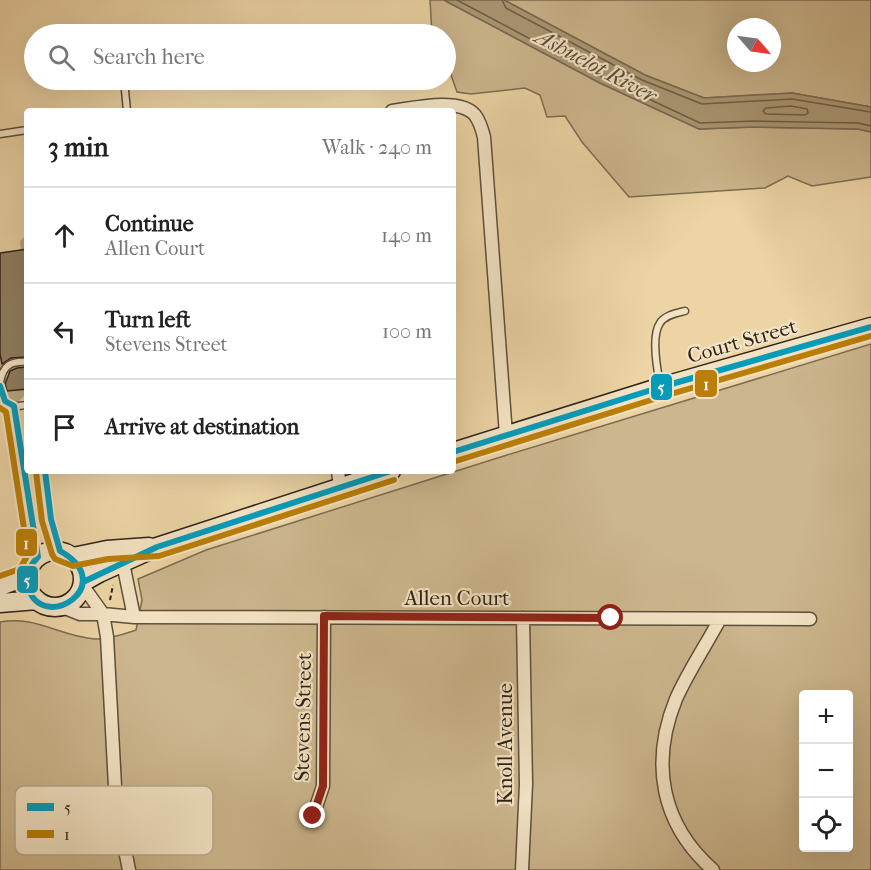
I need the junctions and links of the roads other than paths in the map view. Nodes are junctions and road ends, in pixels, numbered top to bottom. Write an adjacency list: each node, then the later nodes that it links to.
1 (125, 90): 2 (lane)
2 (127, 108)
3 (418, 108): 14 (street)
4 (24, 130): 5 (lane)
5 (0, 134)
6 (685, 310): 10 (lane)
7 (871, 327): 10 (main road, Court Street)
8 (24, 362): 9 (lane)
9 (0, 384): 12 (lane)
10 (661, 387): 14 (main road, Court Street)
11 (24, 405): 12 (lane)
12 (14, 406): 13 (lane); 16 (lane)
13 (0, 408)
14 (506, 435): 15 (main road, Court Street)
15 (456, 451)
16 (24, 469)
17 (25, 474): 23 (lane)
18 (45, 474): 22 (lane)
19 (372, 474): 20 (main road)
20 (339, 479): 21 (main road)
21 (157, 547): 22 (main road); 24 (main road)
22 (67, 554): 23 (main road); 26 (main road)
23 (38, 557): 25 (main road)
24 (118, 571): 26 (main road); 33 (street)
25 (27, 576): 27 (main road); 28 (main road)
26 (83, 584): 30 (main road); 31 (street)
27 (0, 586)
28 (37, 600): 29 (main road); 30 (main road)
29 (0, 603)
30 (62, 607): 31 (street, Allen Court)
31 (106, 608): 33 (street, Allen Court); 37 (street)
32 (324, 616): 33 (street, Allen Court); 34 (street, Allen Court); 38 (street, Stevens Street)
33 (134, 617)
34 (524, 618): 35 (street, Allen Court); 41 (street, Knoll Avenue)
35 (720, 619): 36 (street, Allen Court); 42 (street)
36 (810, 619)
37 (115, 786)
38 (313, 816)
39 (126, 855): 40 (street)
40 (129, 870)
41 (522, 870)
42 (713, 870)

